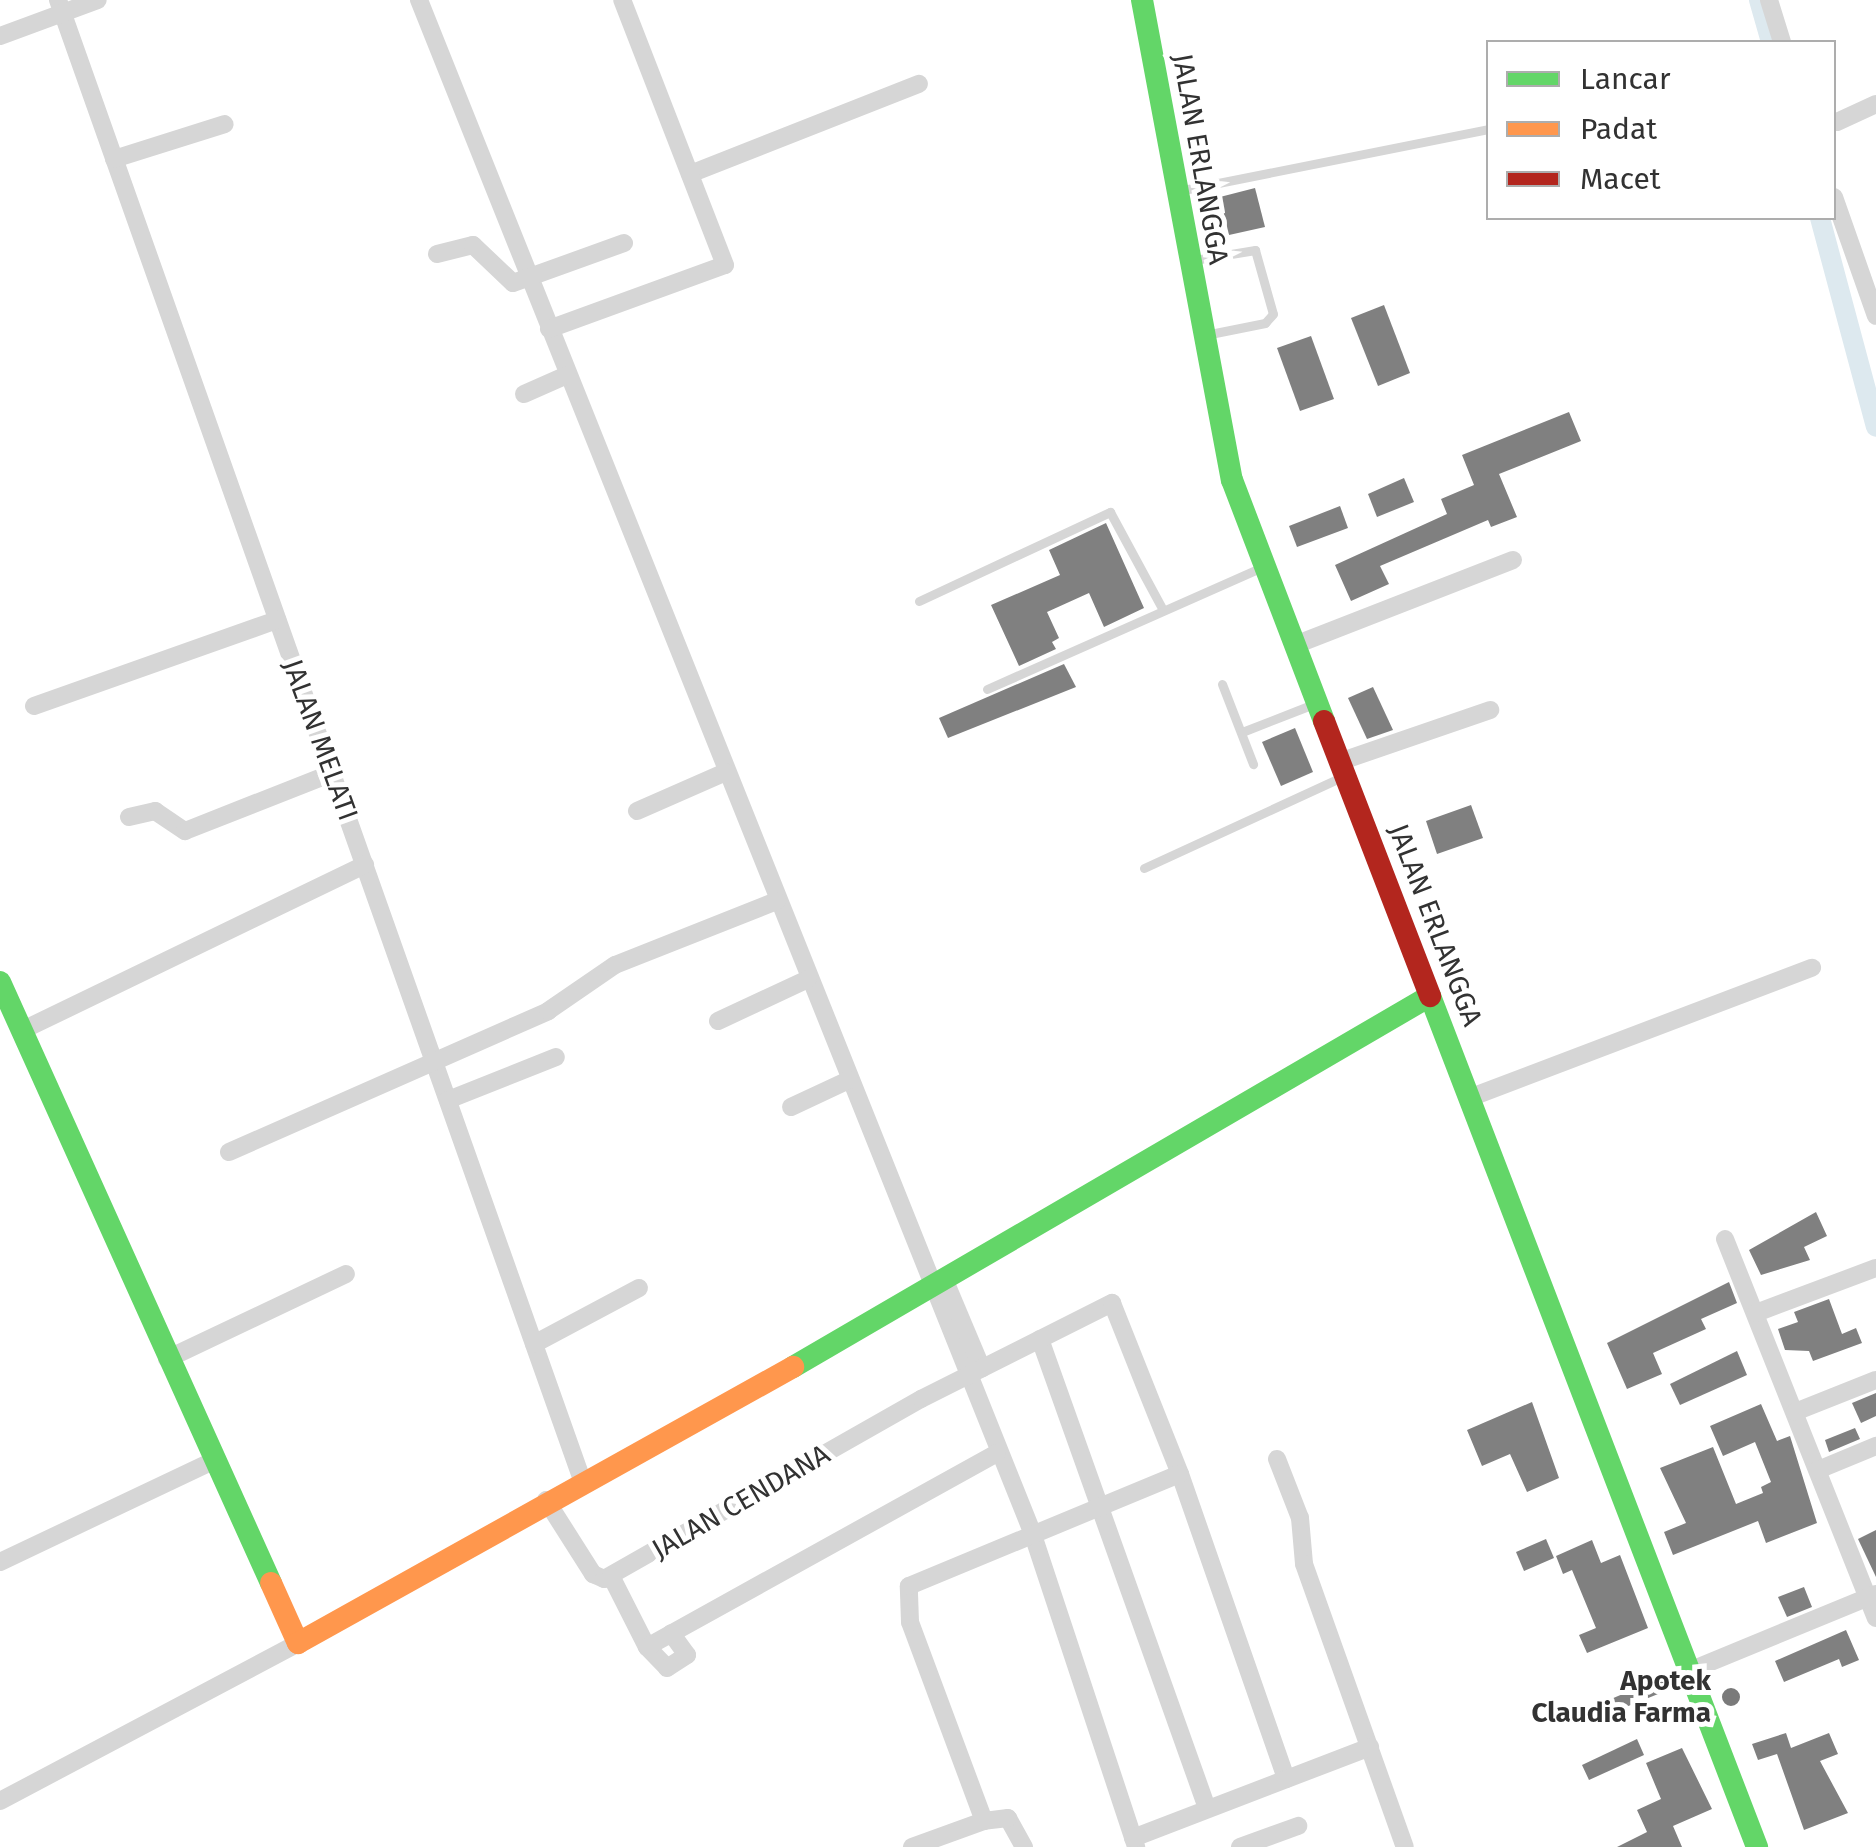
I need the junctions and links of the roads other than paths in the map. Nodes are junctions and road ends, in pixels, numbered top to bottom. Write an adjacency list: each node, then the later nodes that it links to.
1 (98, 0): 6 (street)
2 (418, 0): 21 (street)
3 (622, 0): 15 (street)
4 (1142, 0): 16 (street, JALAN ERLANGGA)
5 (1769, 0): 8 (street)
6 (60, 6): 7 (street); 14 (street, JALAN MELATI)
7 (0, 36)
8 (1781, 40)
9 (919, 84): 15 (street)
10 (1876, 104): 11 (street)
11 (1837, 122)
12 (225, 124): 14 (street)
13 (1486, 129): 16 (lane)
14 (114, 159): 31 (street, JALAN MELATI)
15 (690, 174): 23 (street)
16 (1176, 191): 20 (street, JALAN ERLANGGA)
17 (1836, 203): 22 (street)
18 (624, 243): 21 (street)
19 (437, 254): 21 (street)
20 (1188, 261): 24 (street, JALAN ERLANGGA); 24 (lane)
21 (528, 277): 23 (street)
22 (1876, 316)
23 (549, 329): 25 (street)
24 (1202, 336): 28 (street, JALAN ERLANGGA)
25 (567, 375): 26 (street); 41 (street)
26 (524, 394)
27 (1513, 560): 32 (street)
28 (1262, 567): 30 (lane); 32 (street, JALAN ERLANGGA)
29 (919, 601): 30 (lane)
30 (1163, 610): 34 (lane)
31 (277, 620): 36 (street); 42 (street, JALAN MELATI)
32 (1294, 645): 35 (street, JALAN ERLANGGA)
33 (1222, 684): 38 (lane)
34 (986, 689)
35 (1316, 703): 38 (lane); 40 (street, JALAN ERLANGGA)
36 (34, 706)
37 (1490, 710): 40 (street)
38 (1242, 732): 39 (lane)
39 (1254, 764)
40 (1342, 769): 46 (lane); 51 (street, JALAN ERLANGGA)
41 (726, 772): 43 (street); 47 (street)
42 (332, 774): 44 (street); 45 (street, JALAN MELATI)
43 (638, 811)
44 (129, 817)
45 (365, 865): 53 (street); 55 (street, JALAN MELATI)
46 (1144, 868)
47 (778, 901): 49 (street); 55 (street)
48 (1812, 968): 57 (street)
49 (808, 978): 52 (street); 56 (street)
50 (0, 982): 53 (street)
51 (1430, 996): 57 (street, JALAN ERLANGGA); 64 (street)
52 (718, 1021)
53 (23, 1030): 69 (street)
54 (556, 1057): 58 (street)
55 (434, 1060): 58 (street, JALAN MELATI); 60 (street)
56 (848, 1080): 59 (street); 64 (street)
57 (1469, 1098): 90 (street, JALAN ERLANGGA)
58 (448, 1100): 68 (street, JALAN MELATI)
59 (791, 1107)
60 (230, 1152)
61 (1724, 1239): 66 (street)
62 (1876, 1268): 66 (street)
63 (346, 1274): 69 (street)
64 (938, 1286): 70 (street); 79 (street)
65 (640, 1288): 68 (street)
66 (1756, 1313): 72 (street)
67 (1040, 1338): 70 (street, JALAN CENDANA); 78 (street, JALAN CENDANA); 81 (street)
68 (534, 1344): 79 (street, JALAN MELATI)
69 (167, 1359): 76 (street)
70 (974, 1373): 74 (street); 84 (street, JALAN CENDANA)
71 (1876, 1380): 72 (street)
72 (1795, 1412): 77 (street)
73 (1876, 1446): 77 (street)
74 (997, 1453): 82 (street); 87 (street)
75 (1277, 1459): 91 (street)
76 (213, 1460): 83 (street); 88 (street)
77 (1818, 1470): 85 (street)
78 (1180, 1474): 81 (street); 92 (street, JALAN CENDANA)
79 (582, 1480): 80 (street)
80 (546, 1500): 84 (street); 88 (street)
81 (1102, 1507): 82 (street); 94 (street)
82 (1032, 1532): 95 (street); 97 (street)
83 (0, 1562)
84 (612, 1576): 89 (street)
85 (1872, 1595): 86 (street); 90 (street)
86 (1876, 1618)
87 (672, 1633): 89 (street); 89 (street)
88 (298, 1643): 93 (street)
89 (648, 1646)
90 (1690, 1671): 102 (street, JALAN ERLANGGA)
91 (1370, 1747): 92 (street); 101 (street)
92 (1286, 1779): 94 (street)
93 (0, 1801)
94 (1207, 1808): 97 (street)
95 (984, 1822): 98 (street); 99 (street)
96 (1298, 1826): 100 (street)
97 (1134, 1842)
98 (912, 1847)
99 (1024, 1847)
100 (1240, 1847)
101 (1405, 1847)
102 (1757, 1847)

